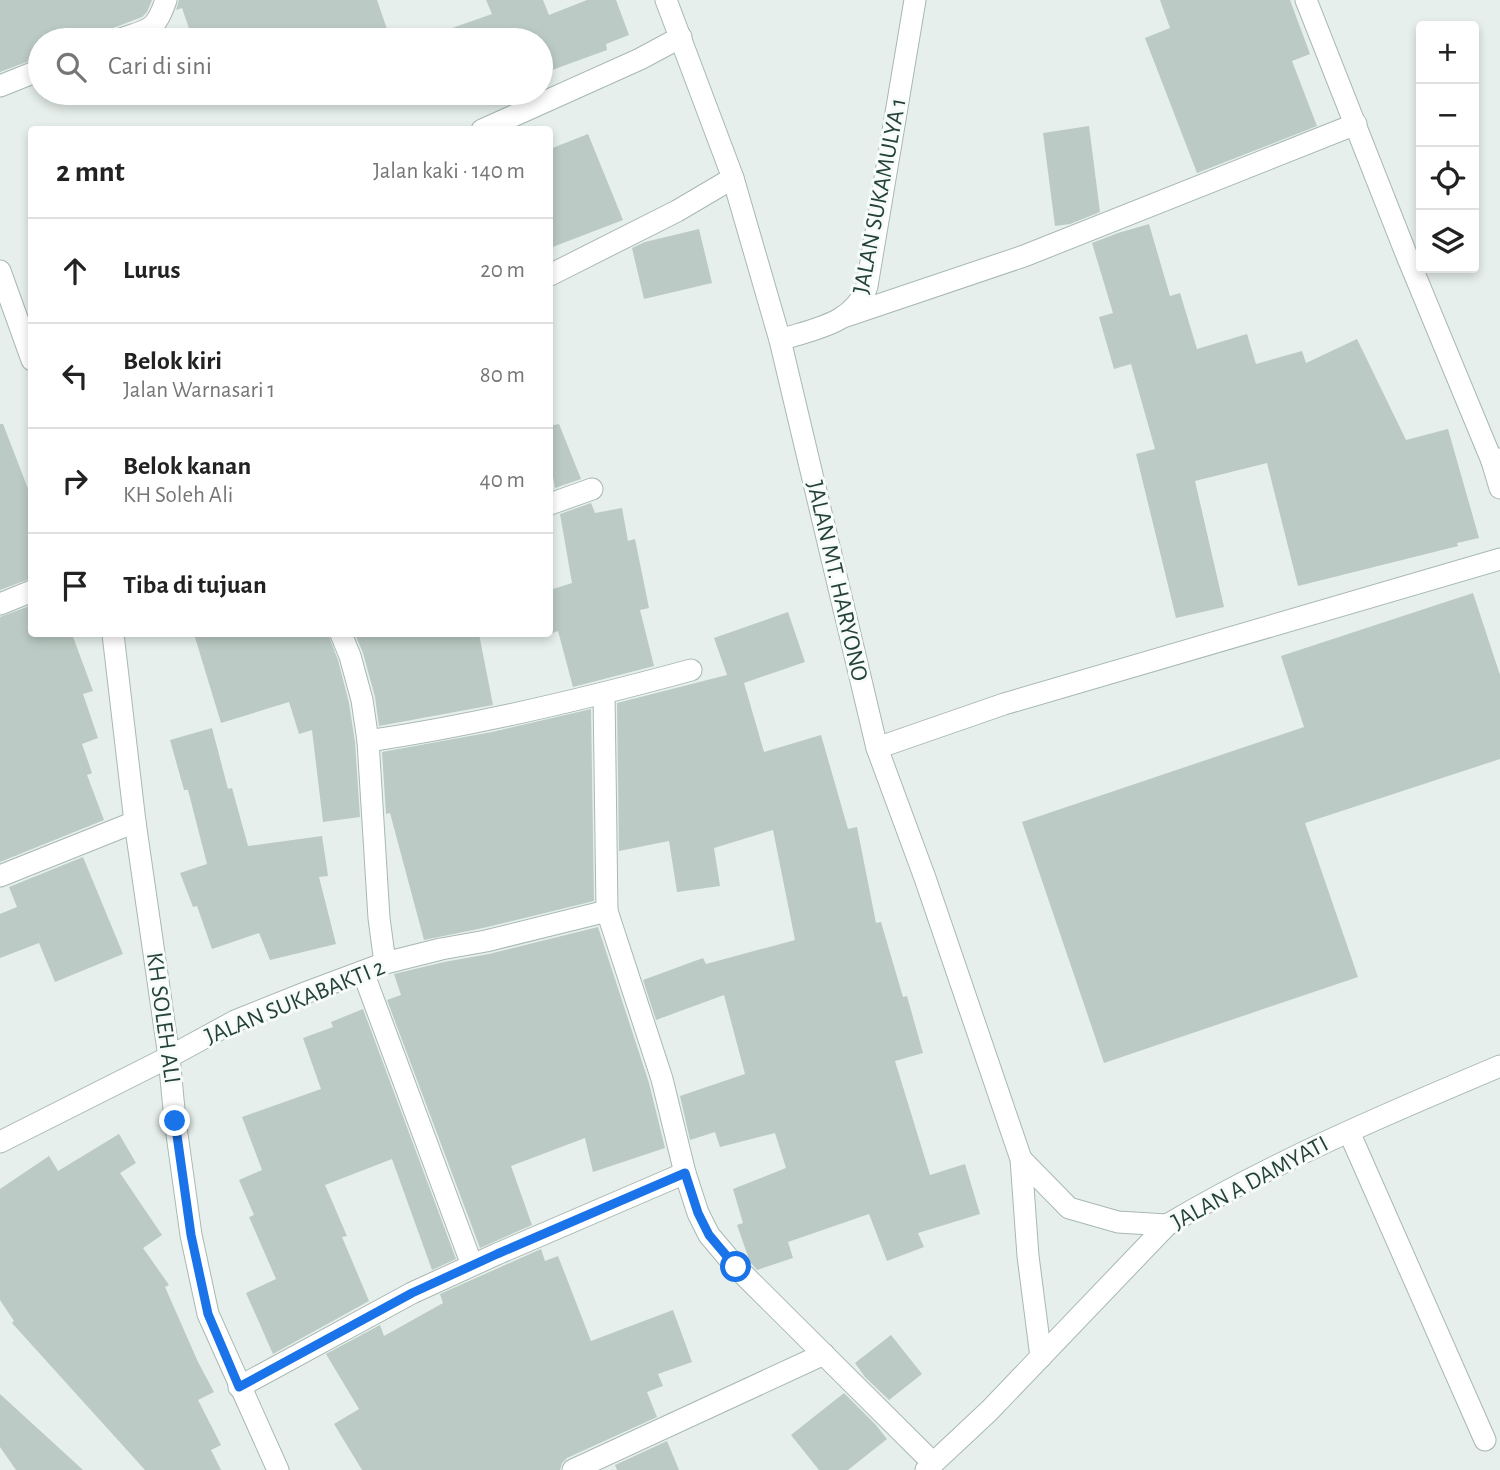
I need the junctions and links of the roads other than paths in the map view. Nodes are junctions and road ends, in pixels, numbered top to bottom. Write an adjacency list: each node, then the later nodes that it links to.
1 (166, 0): 5 (street)
2 (666, 0): 6 (street, JALAN MT. HARYONO)
3 (915, 0): 16 (street, JALAN SUKAMULYA 1)
4 (1306, 0): 11 (street)
5 (148, 28)
6 (681, 37): 9 (street); 13 (street, JALAN MT. HARYONO)
7 (28, 75): 8 (street)
8 (0, 86)
9 (553, 98)
10 (537, 105): 12 (street)
11 (1356, 124): 16 (street); 20 (street)
12 (491, 126)
13 (733, 178): 15 (street); 19 (street, JALAN MT. HARYONO)
14 (0, 271): 17 (street)
15 (553, 273)
16 (846, 316): 19 (street, JALAN SUKAMULYA 1)
17 (26, 324): 18 (street)
18 (0, 335)
19 (780, 340): 32 (street, JALAN MT. HARYONO)
20 (1496, 460): 21 (street)
21 (1500, 488)
22 (592, 489): 23 (street)
23 (553, 503)
24 (1500, 559): 32 (street)
25 (28, 593): 26 (street)
26 (0, 604)
27 (113, 637): 33 (street, KH SOLEH ALI)
28 (342, 637): 31 (street)
29 (691, 670): 30 (street)
30 (604, 694): 31 (street); 35 (street)
31 (368, 741): 36 (street)
32 (877, 748): 42 (street, JALAN MT. HARYONO)
33 (135, 822): 34 (street); 38 (street, KH SOLEH ALI)
34 (0, 876)
35 (607, 911): 36 (street, JALAN SUKABAKTI 2); 43 (street)
36 (385, 963): 37 (street, JALAN SUKABAKTI 2)
37 (363, 972): 38 (street, JALAN SUKABAKTI 2); 45 (street)
38 (169, 1057): 41 (street, JALAN SUKABAKTI 2); 48 (street, KH SOLEH ALI)
39 (1500, 1066): 40 (street, JALAN A DAMYATI)
40 (1349, 1132): 44 (street, JALAN A DAMYATI); 49 (street)
41 (0, 1142)
42 (1021, 1159): 44 (street, JALAN MT. HARYONO); 47 (street, JALAN MT. HARYONO)
43 (685, 1173): 45 (street); 46 (street)
44 (1167, 1225): 47 (street, JALAN A DAMYATI)
45 (472, 1265): 48 (street)
46 (824, 1354): 50 (street); 52 (street)
47 (1041, 1357): 50 (street, JALAN A DAMYATI)
48 (239, 1387): 51 (street, KH SOLEH ALI)
49 (1485, 1440)
50 (930, 1466)
51 (278, 1470)
52 (573, 1470)

